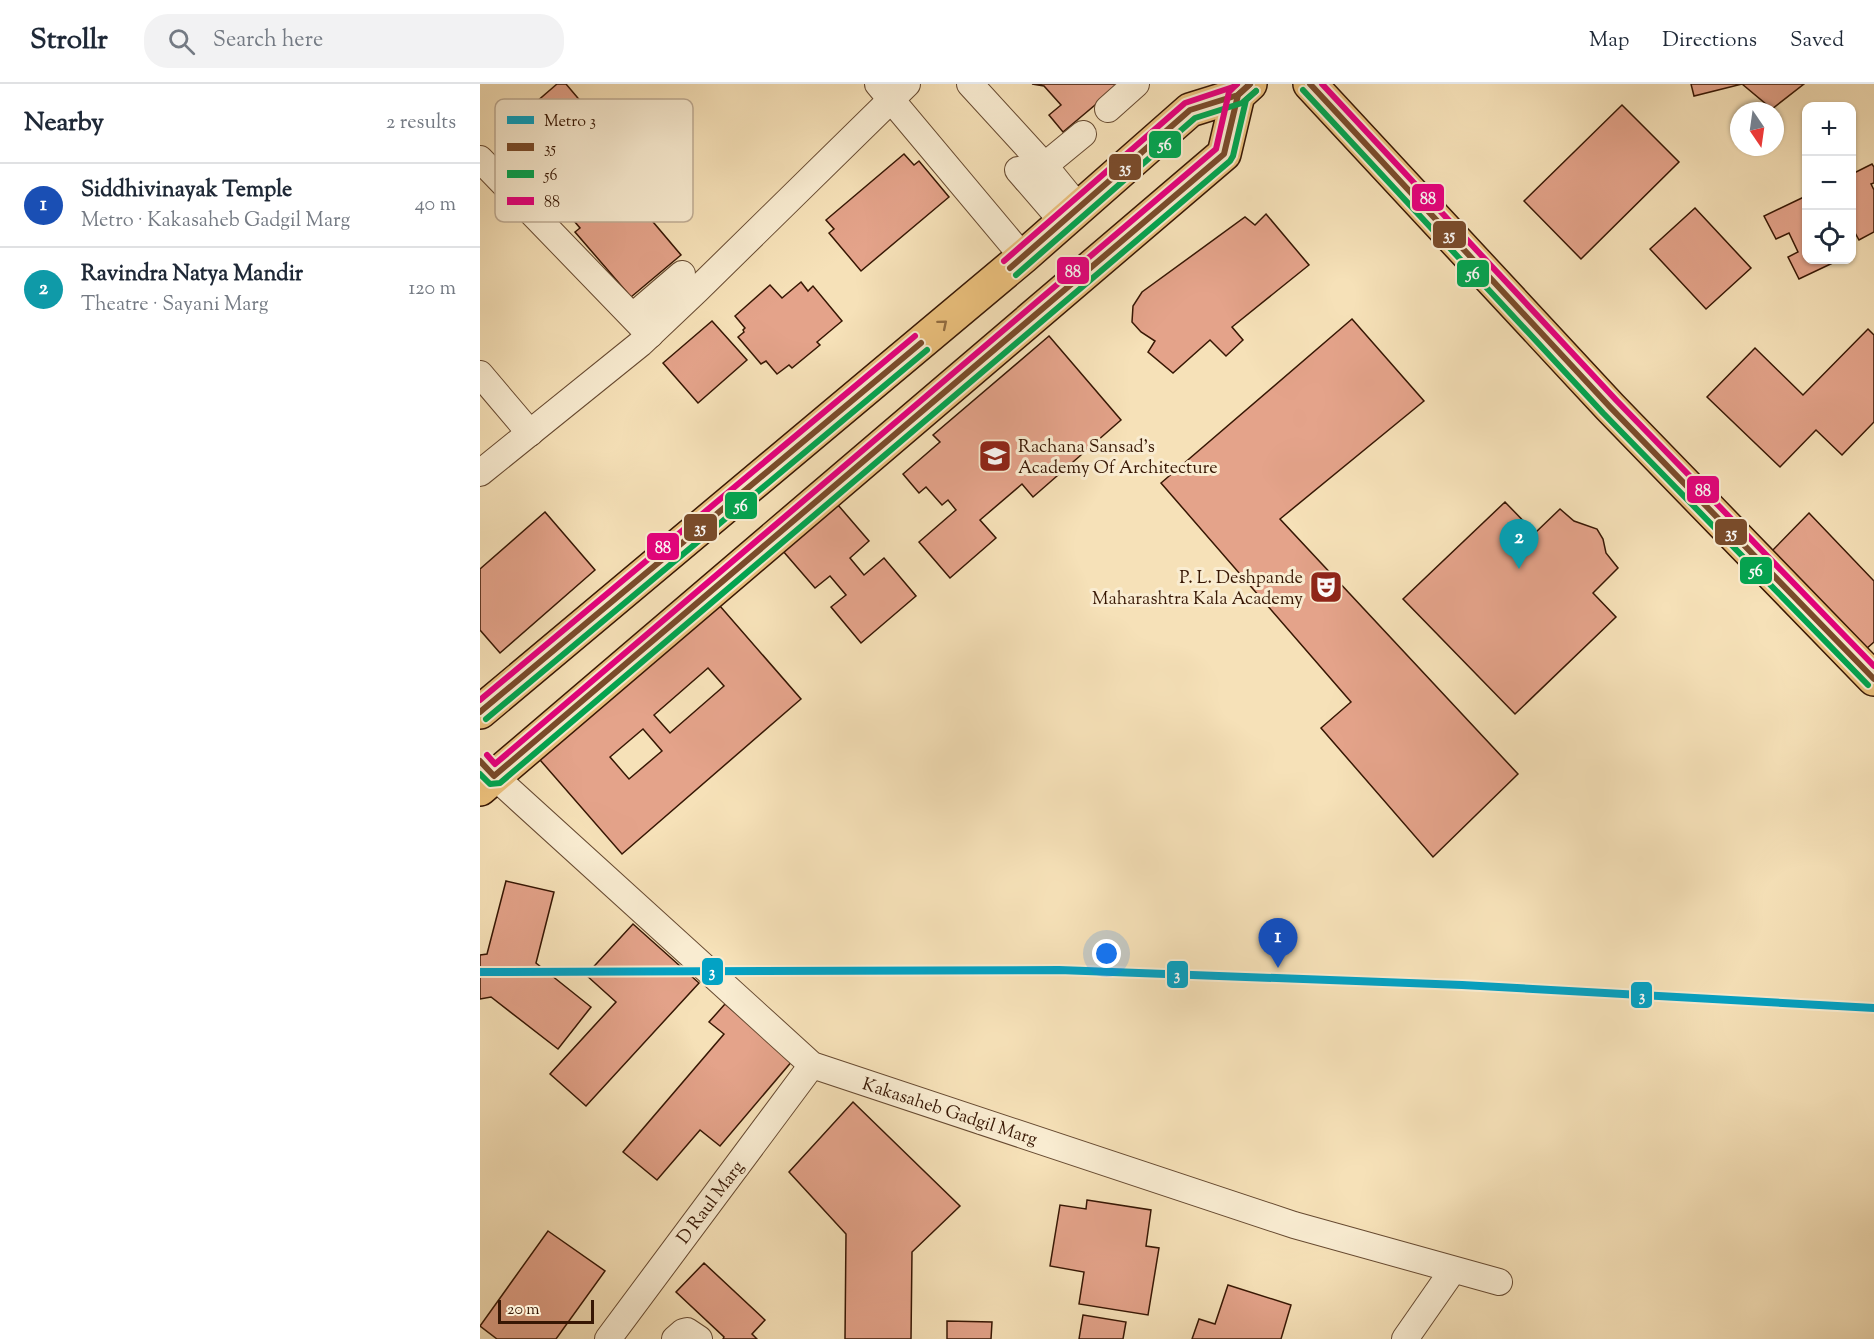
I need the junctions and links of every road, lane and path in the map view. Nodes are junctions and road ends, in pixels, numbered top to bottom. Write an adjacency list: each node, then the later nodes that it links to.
1 (970, 84): 9 (street)
2 (1136, 84): 6 (street)
3 (1310, 84): 18 (main road)
4 (891, 89): 13 (street); 14 (street)
5 (1244, 90): 11 (main road); 20 (main road)
6 (1108, 109)
7 (1083, 134): 9 (street)
8 (480, 159): 10 (street)
9 (1030, 171): 11 (street)
10 (495, 175)
11 (1071, 215): 13 (main road)
12 (541, 222): 14 (street)
13 (1023, 257): 19 (main road, one-way to 13)
14 (641, 326): 16 (street)
15 (480, 374): 16 (street)
16 (530, 433): 17 (street)
17 (480, 473)
18 (1874, 679)
19 (480, 712)
20 (487, 782): 21 (street, Kakasaheb Gadgil Marg)
21 (812, 1065): 22 (street, Kakasaheb Gadgil Marg); 24 (street, D Raul Marg)
22 (1453, 1270): 23 (street, Kakasaheb Gadgil Marg); 27 (street)
23 (1498, 1282)
24 (608, 1339)
25 (675, 1339): 26 (street)
26 (699, 1339)
27 (1405, 1339)

